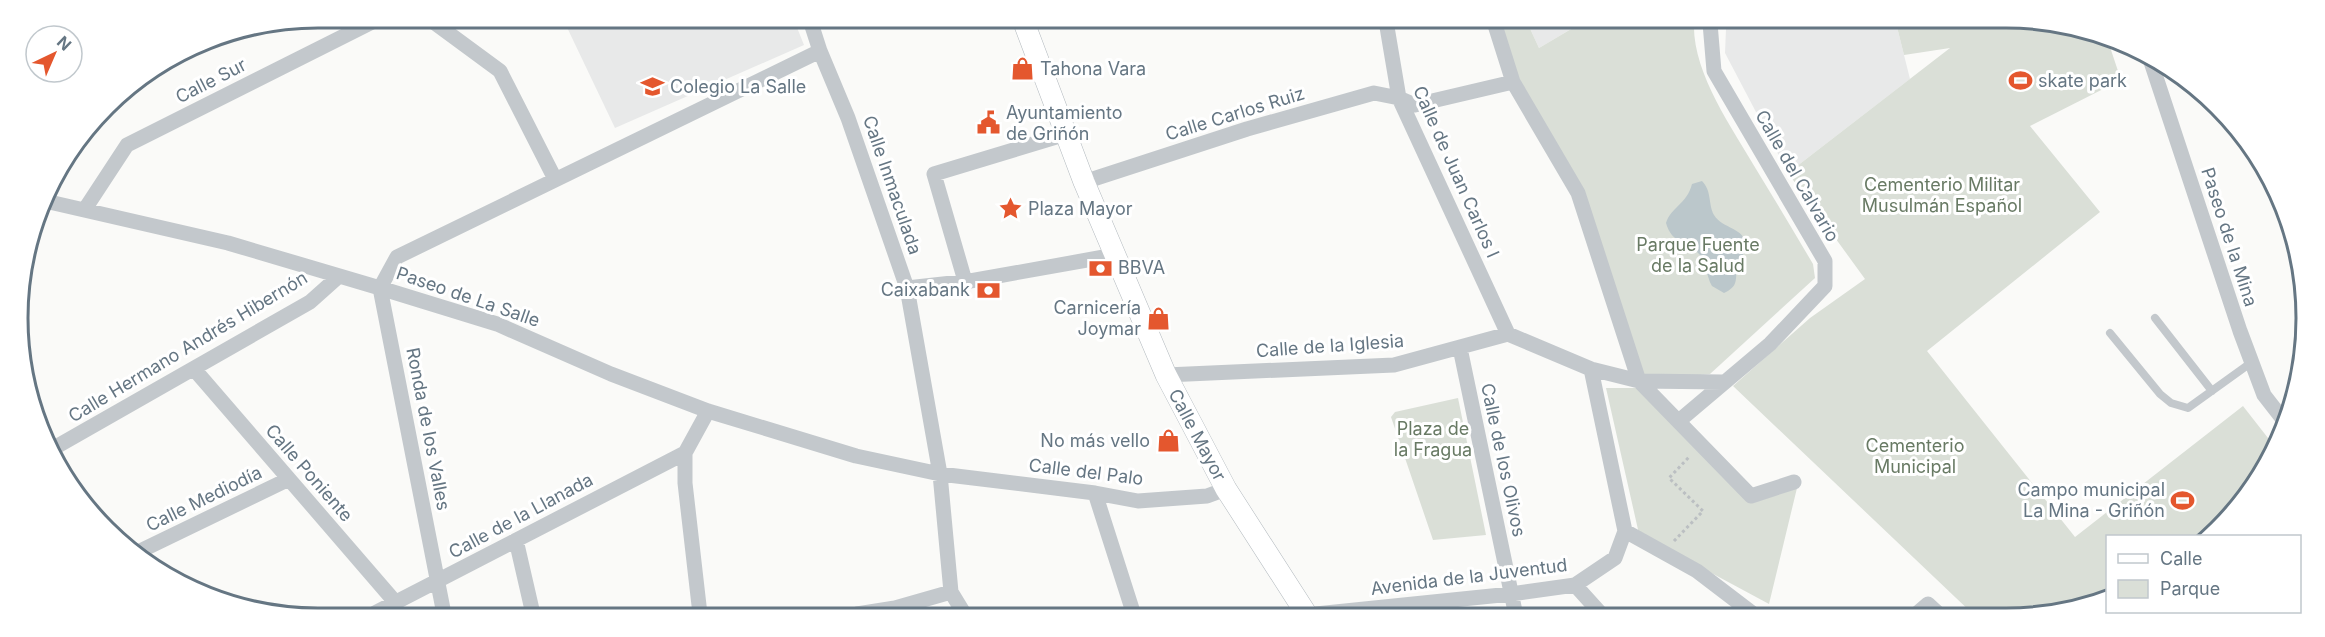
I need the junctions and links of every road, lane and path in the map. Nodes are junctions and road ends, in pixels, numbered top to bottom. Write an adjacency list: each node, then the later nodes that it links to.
1 (360, 28): 16 (street, Calle Sur)
2 (442, 28): 13 (street)
3 (813, 28): 8 (street, Calle Inmaculada)
4 (1026, 28): 12 (street)
5 (1387, 28): 11 (street, Calle de Juan Carlos I)
6 (1496, 28): 10 (street)
7 (1710, 28): 31 (street, Calle del Calvario)
8 (820, 51): 13 (street); 21 (street, Calle Inmaculada)
9 (2153, 68): 26 (street, Paseo de la Mina)
10 (1514, 82): 11 (street, Calle Carlos Ruiz); 30 (street)
11 (1399, 98): 14 (street, Calle Carlos Ruiz); 24 (street, Calle de Juan Carlos I)
12 (1066, 132): 14 (street, Calle Mayor); 19 (street)
13 (555, 179): 20 (street)
14 (1084, 182): 17 (street, Calle Mayor)
15 (53, 203): 16 (street, Paseo de La Salle)
16 (84, 209): 18 (street, Paseo de La Salle)
17 (1113, 249): 19 (street); 29 (street, Calle Mayor)
18 (338, 277): 20 (street, Paseo de La Salle); 27 (street, Calle Hermano Andrés Hibernón)
19 (965, 281): 21 (street)
20 (380, 288): 33 (street, Paseo de La Salle); 48 (street, Ronda de los Valles)
21 (908, 288): 39 (street, Calle Inmaculada)
22 (2155, 318): 32 (lane)
23 (2110, 333): 32 (lane)
24 (1508, 334): 25 (street, Calle de la Iglesia); 28 (street)
25 (1460, 348): 29 (street, Calle de la Iglesia); 51 (street, Calle de los Olivos)
26 (2252, 362): 32 (lane); 34 (street, Paseo de la Mina)
27 (194, 369): 37 (street, Calle Hermano Andrés Hibernón); 40 (street, Calle Poniente)
28 (1591, 369): 30 (street); 44 (street)
29 (1166, 375): 42 (street, Calle Mayor)
30 (1639, 381): 31 (street); 35 (street)
31 (1723, 382): 35 (street, Calle del Calvario)
32 (2212, 391)
33 (708, 411): 38 (street); 39 (street, Paseo de La Salle)
34 (2279, 416)
35 (1680, 420): 36 (street)
36 (1702, 444): 41 (street); 47 (path)
37 (58, 446)
38 (685, 453): 45 (street, Calle de la Llanada); 56 (street)
39 (939, 474): 43 (street, Calle del Palo); 50 (street, Calle Inmaculada)
40 (289, 479): 46 (street, Calle Mediodía); 52 (street, Calle Poniente)
41 (1794, 482)
42 (1226, 489): 43 (street, Calle del Palo); 60 (street, Calle Mayor)
43 (1095, 493): 59 (street)
44 (1625, 531): 47 (street); 49 (street, Avenida de la Juventud)
45 (516, 540): 48 (street, Calle de la Llanada); 55 (street)
46 (144, 550)
47 (1664, 552): 64 (street)
48 (437, 581): 52 (street, Calle de la Llanada); 54 (street, Ronda de los Valles)
49 (1575, 585): 51 (street, Avenida de la Juventud); 63 (street)
50 (951, 592): 57 (street); 58 (street)
51 (1511, 594): 61 (street, Avenida de la Juventud); 62 (street, Calle de los Olivos)
52 (396, 603): 53 (street, Calle de la Llanada)
53 (386, 608)
54 (443, 608)
55 (532, 608)
56 (699, 608)
57 (905, 608)
58 (961, 608)
59 (1132, 608)
60 (1302, 608)
61 (1385, 608)
62 (1514, 608)
63 (1596, 608)
64 (1745, 608)

